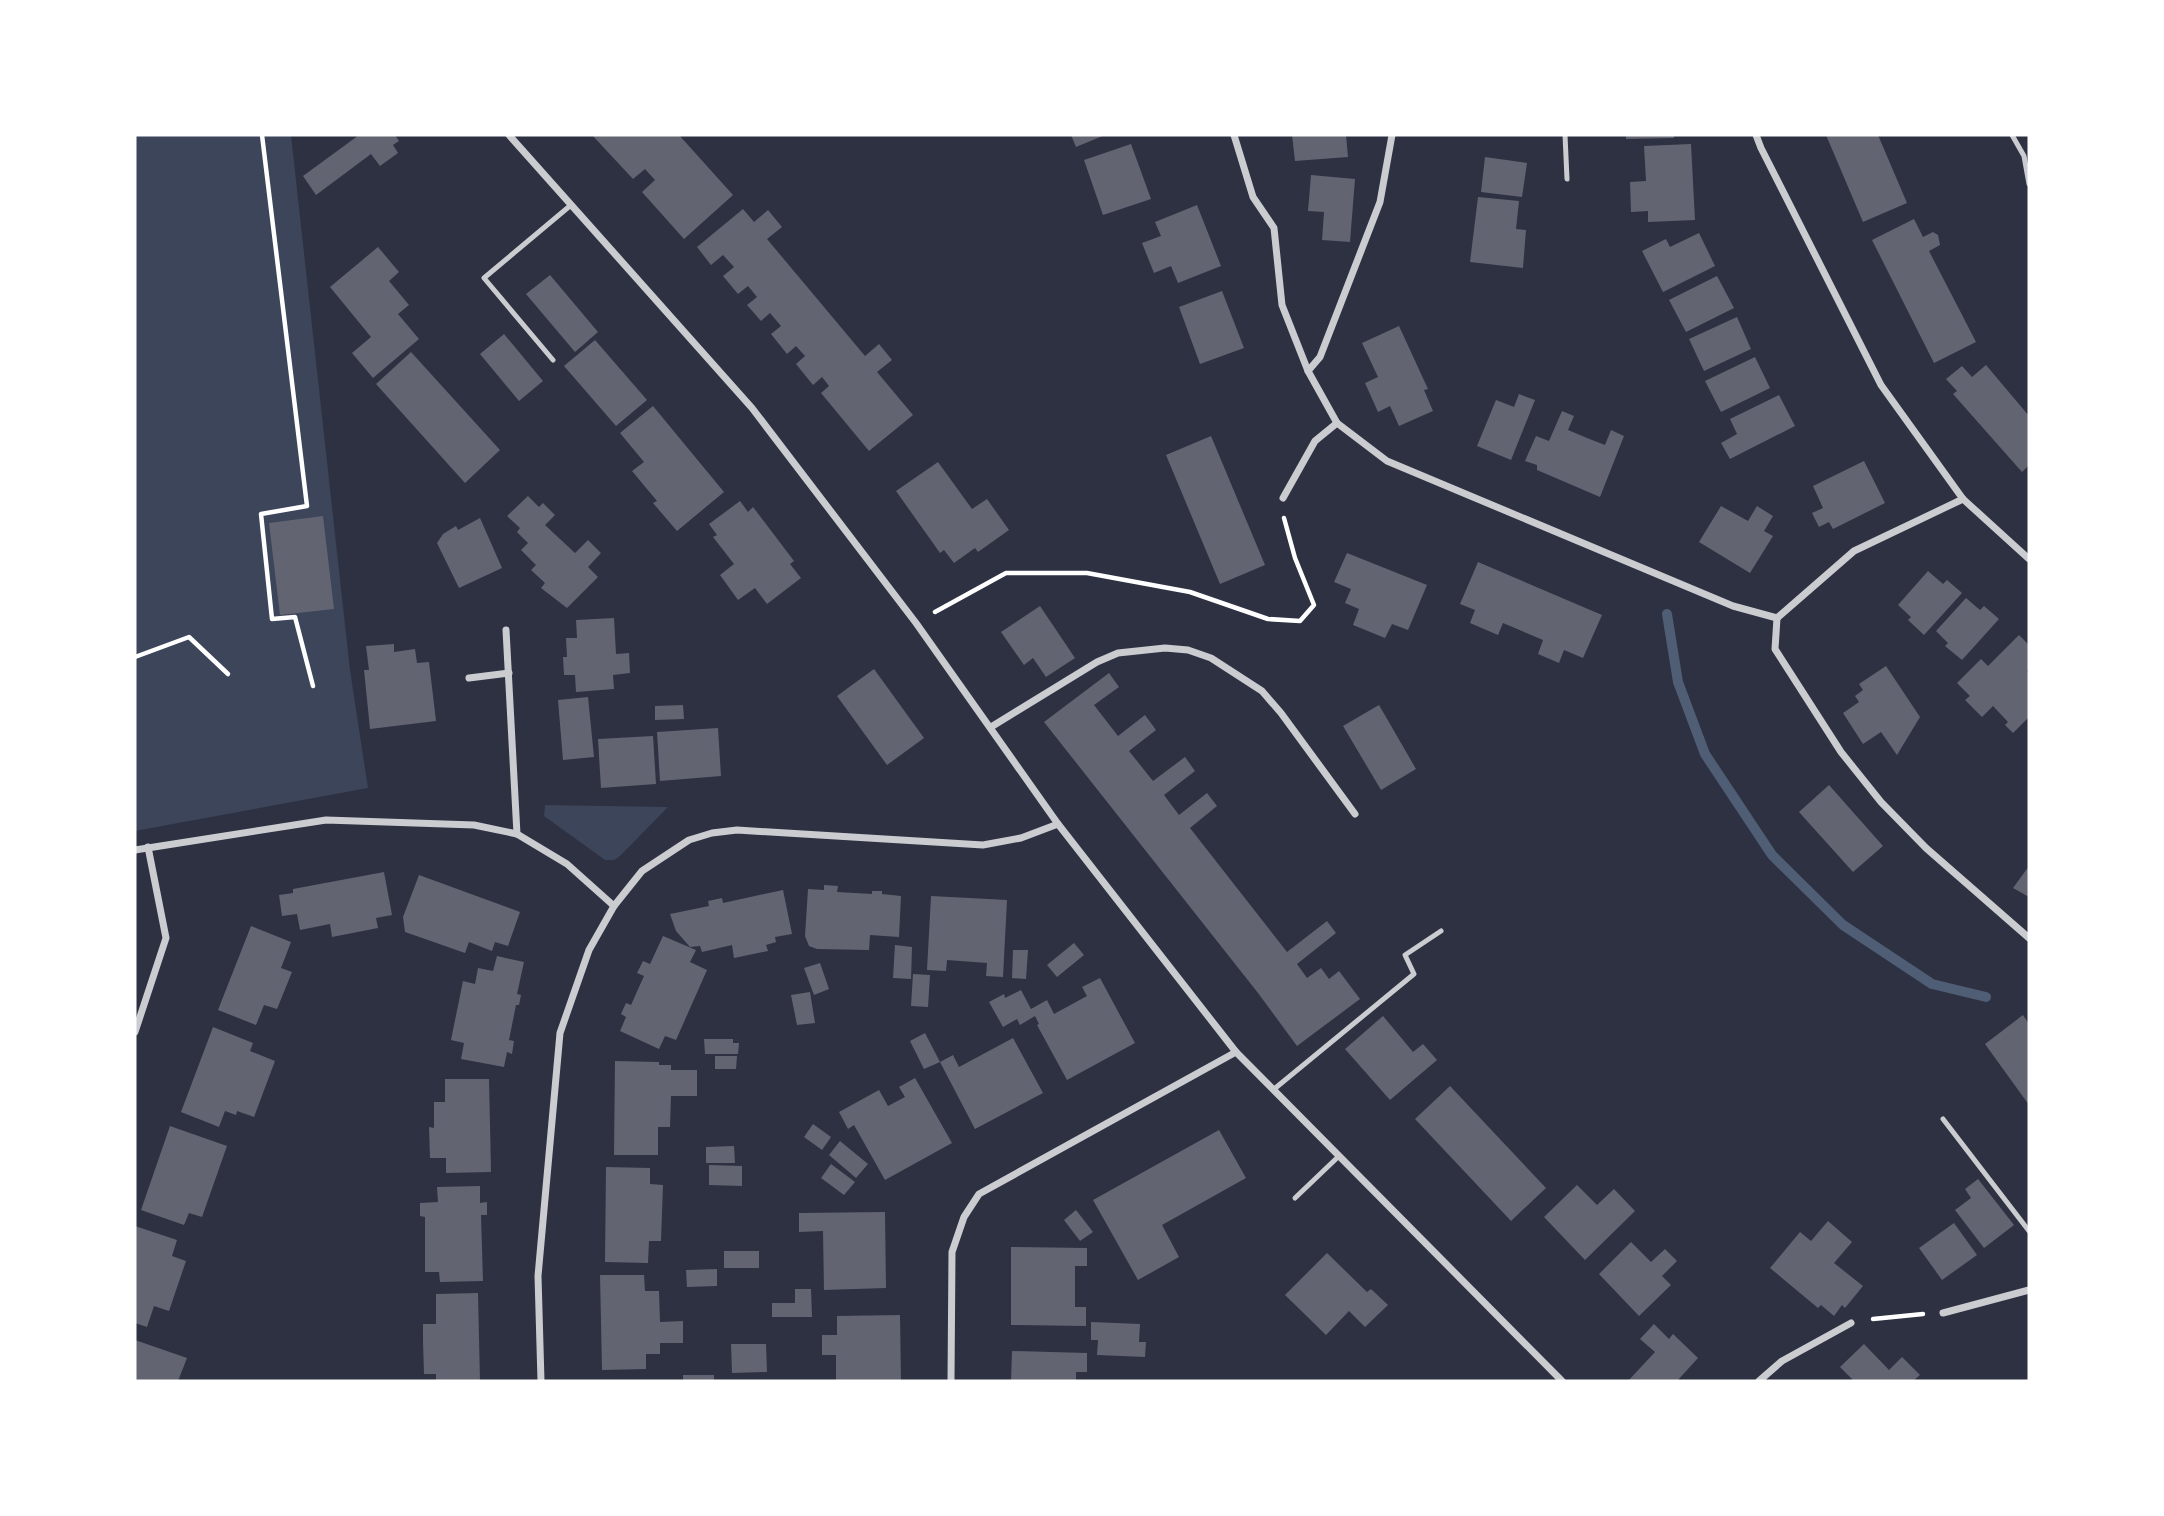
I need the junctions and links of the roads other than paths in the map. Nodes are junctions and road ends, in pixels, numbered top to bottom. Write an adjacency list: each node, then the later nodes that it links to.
1 (509, 135): 9 (street)
2 (1234, 135): 11 (street)
3 (1392, 135): 11 (street)
4 (1564, 135): 7 (lane)
5 (1756, 135): 14 (street)
6 (2012, 135): 8 (lane)
7 (1567, 179)
8 (2029, 184)
9 (571, 205): 10 (lane); 20 (street)
10 (553, 360)
11 (1307, 371): 12 (street)
12 (1337, 423): 13 (street); 16 (street)
13 (1283, 498)
14 (1964, 499): 15 (street); 16 (street)
15 (2029, 559)
16 (1777, 618): 28 (street)
17 (506, 630): 18 (street)
18 (509, 673): 19 (street); 23 (street)
19 (469, 678)
20 (991, 727): 21 (street); 22 (street)
21 (1355, 814)
22 (1058, 824): 26 (street); 30 (street)
23 (517, 834): 24 (street); 26 (street)
24 (148, 847): 25 (street); 29 (street)
25 (135, 850)
26 (614, 906): 39 (street)
27 (1441, 931): 31 (lane)
28 (2029, 937)
29 (135, 1032)
30 (1236, 1052): 31 (street); 40 (street)
31 (1273, 1090): 33 (street)
32 (1943, 1119): 35 (lane)
33 (1339, 1156): 34 (lane); 41 (street)
34 (1296, 1198)
35 (2029, 1231)
36 (2029, 1290): 37 (street)
37 (1943, 1313)
38 (1851, 1323): 42 (street)
39 (541, 1381)
40 (951, 1381)
41 (1562, 1381)
42 (1759, 1381)

